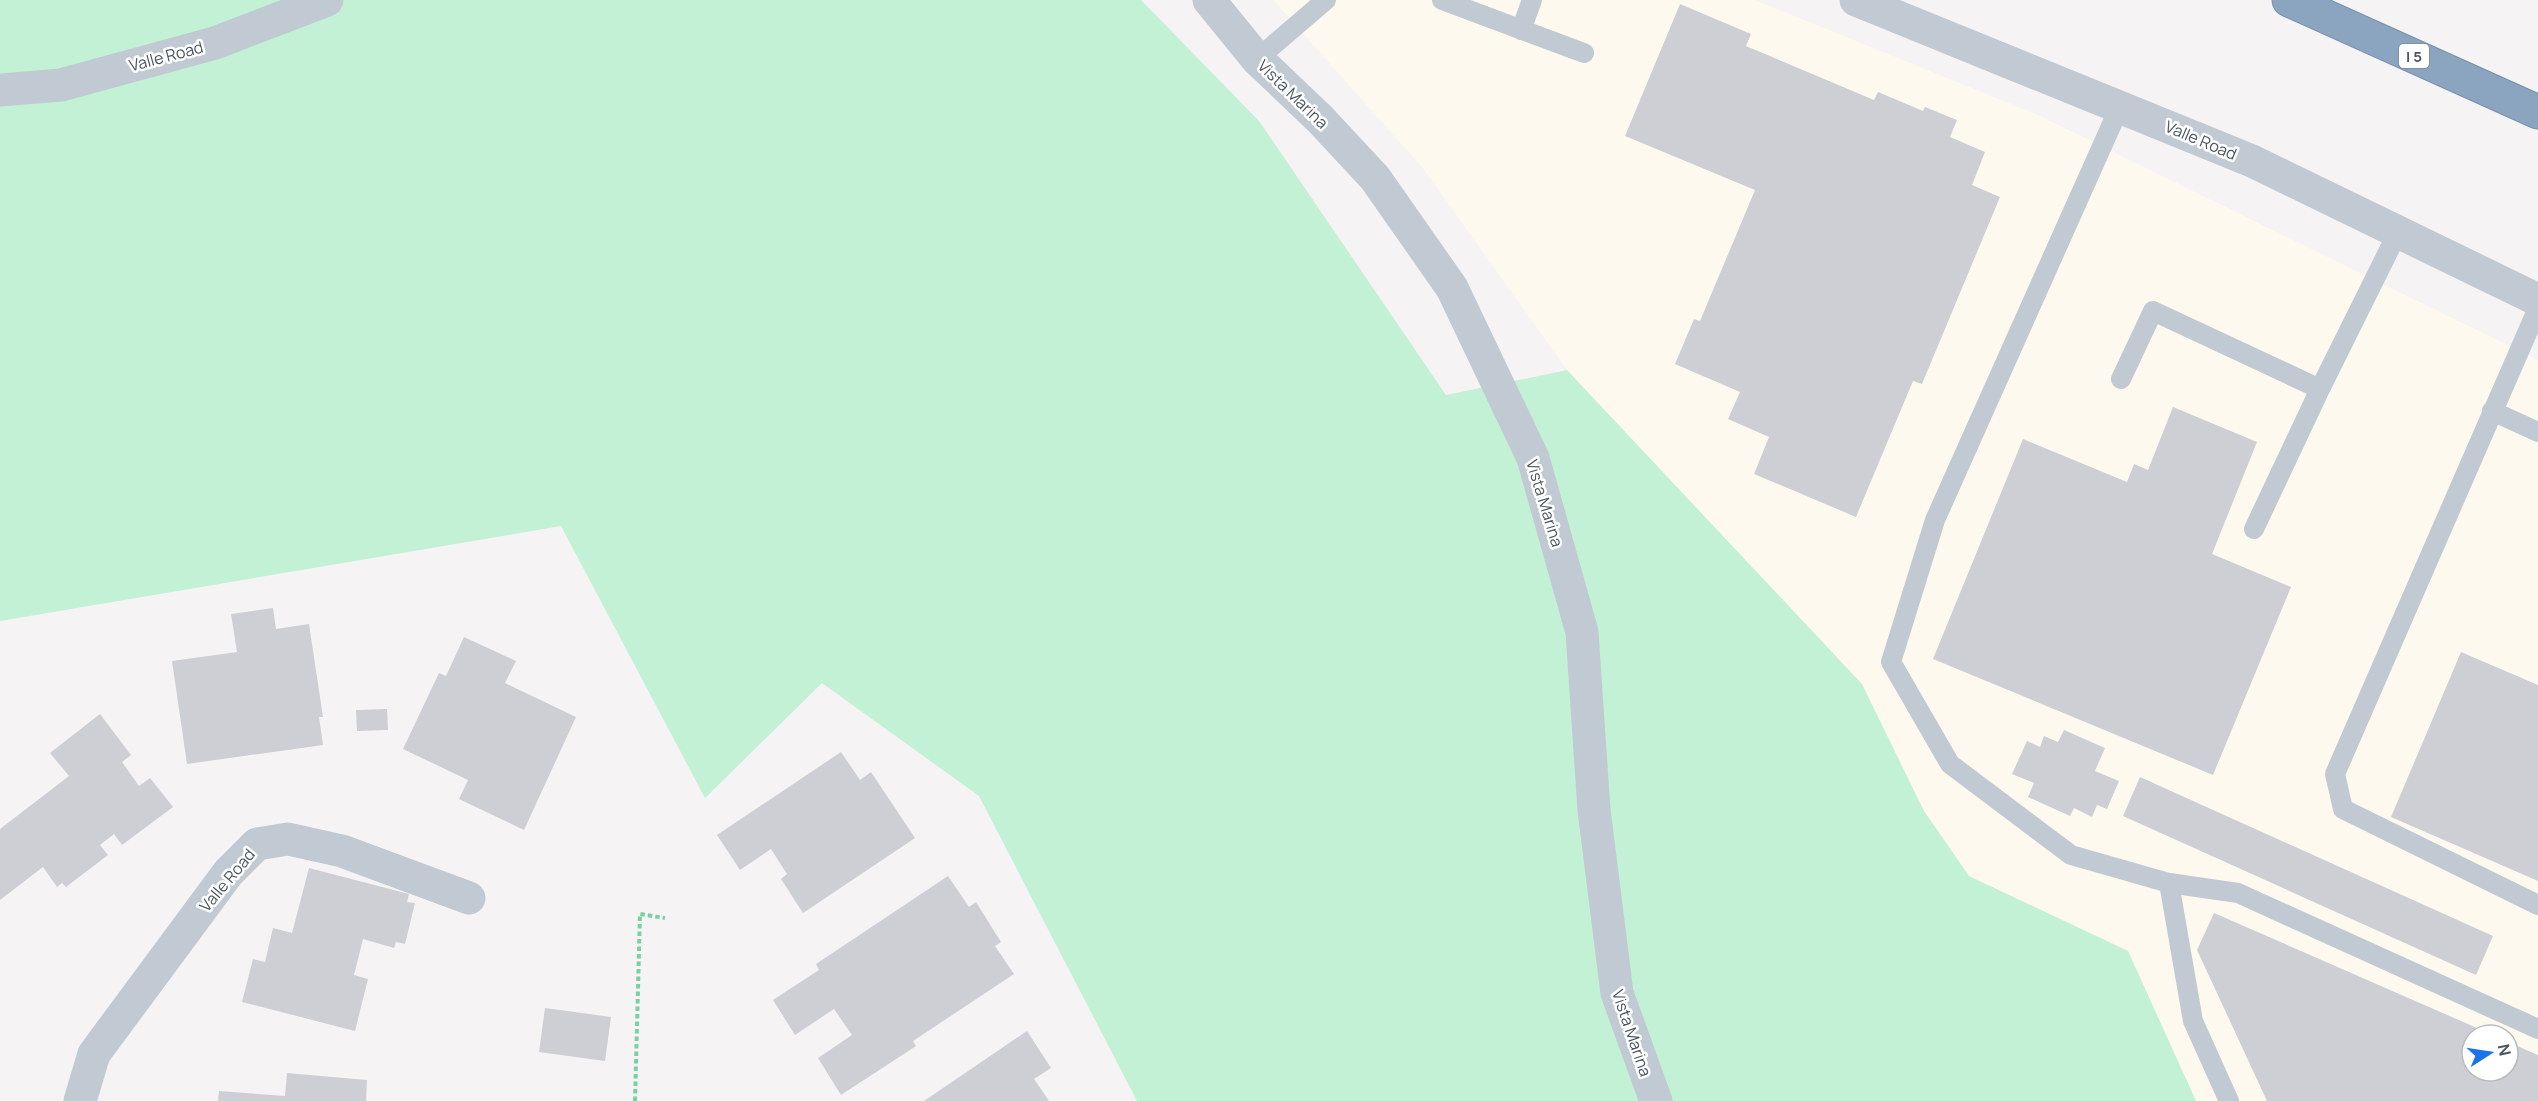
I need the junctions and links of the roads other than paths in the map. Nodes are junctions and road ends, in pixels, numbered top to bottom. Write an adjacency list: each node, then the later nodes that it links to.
1 (327, 0): 11 (street, Valle Road)
2 (1209, 0): 10 (street, Vista Marina)
3 (1326, 0): 10 (lane)
4 (1442, 0): 8 (lane)
5 (1532, 0): 8 (lane)
6 (1856, 0): 12 (street, Valle Road)
7 (2289, 0): 13 (highway, I 5)
8 (1521, 30): 9 (lane)
9 (1584, 53)
10 (1257, 59): 27 (street, Vista Marina)
11 (0, 90)
12 (2120, 106): 14 (street, Valle Road); 22 (lane)
13 (2538, 112)
14 (2398, 232): 15 (street, Valle Road); 18 (lane)
15 (2538, 300)
16 (2538, 308): 19 (lane)
17 (2121, 379): 18 (lane)
18 (2320, 389): 21 (lane)
19 (2492, 411): 20 (lane); 24 (lane)
20 (2538, 432)
21 (2254, 529)
22 (2169, 883): 25 (lane); 28 (lane)
23 (469, 898): 26 (street, Valle Road)
24 (2538, 904)
25 (2538, 1029)
26 (80, 1101)
27 (1656, 1101)
28 (2229, 1101)

